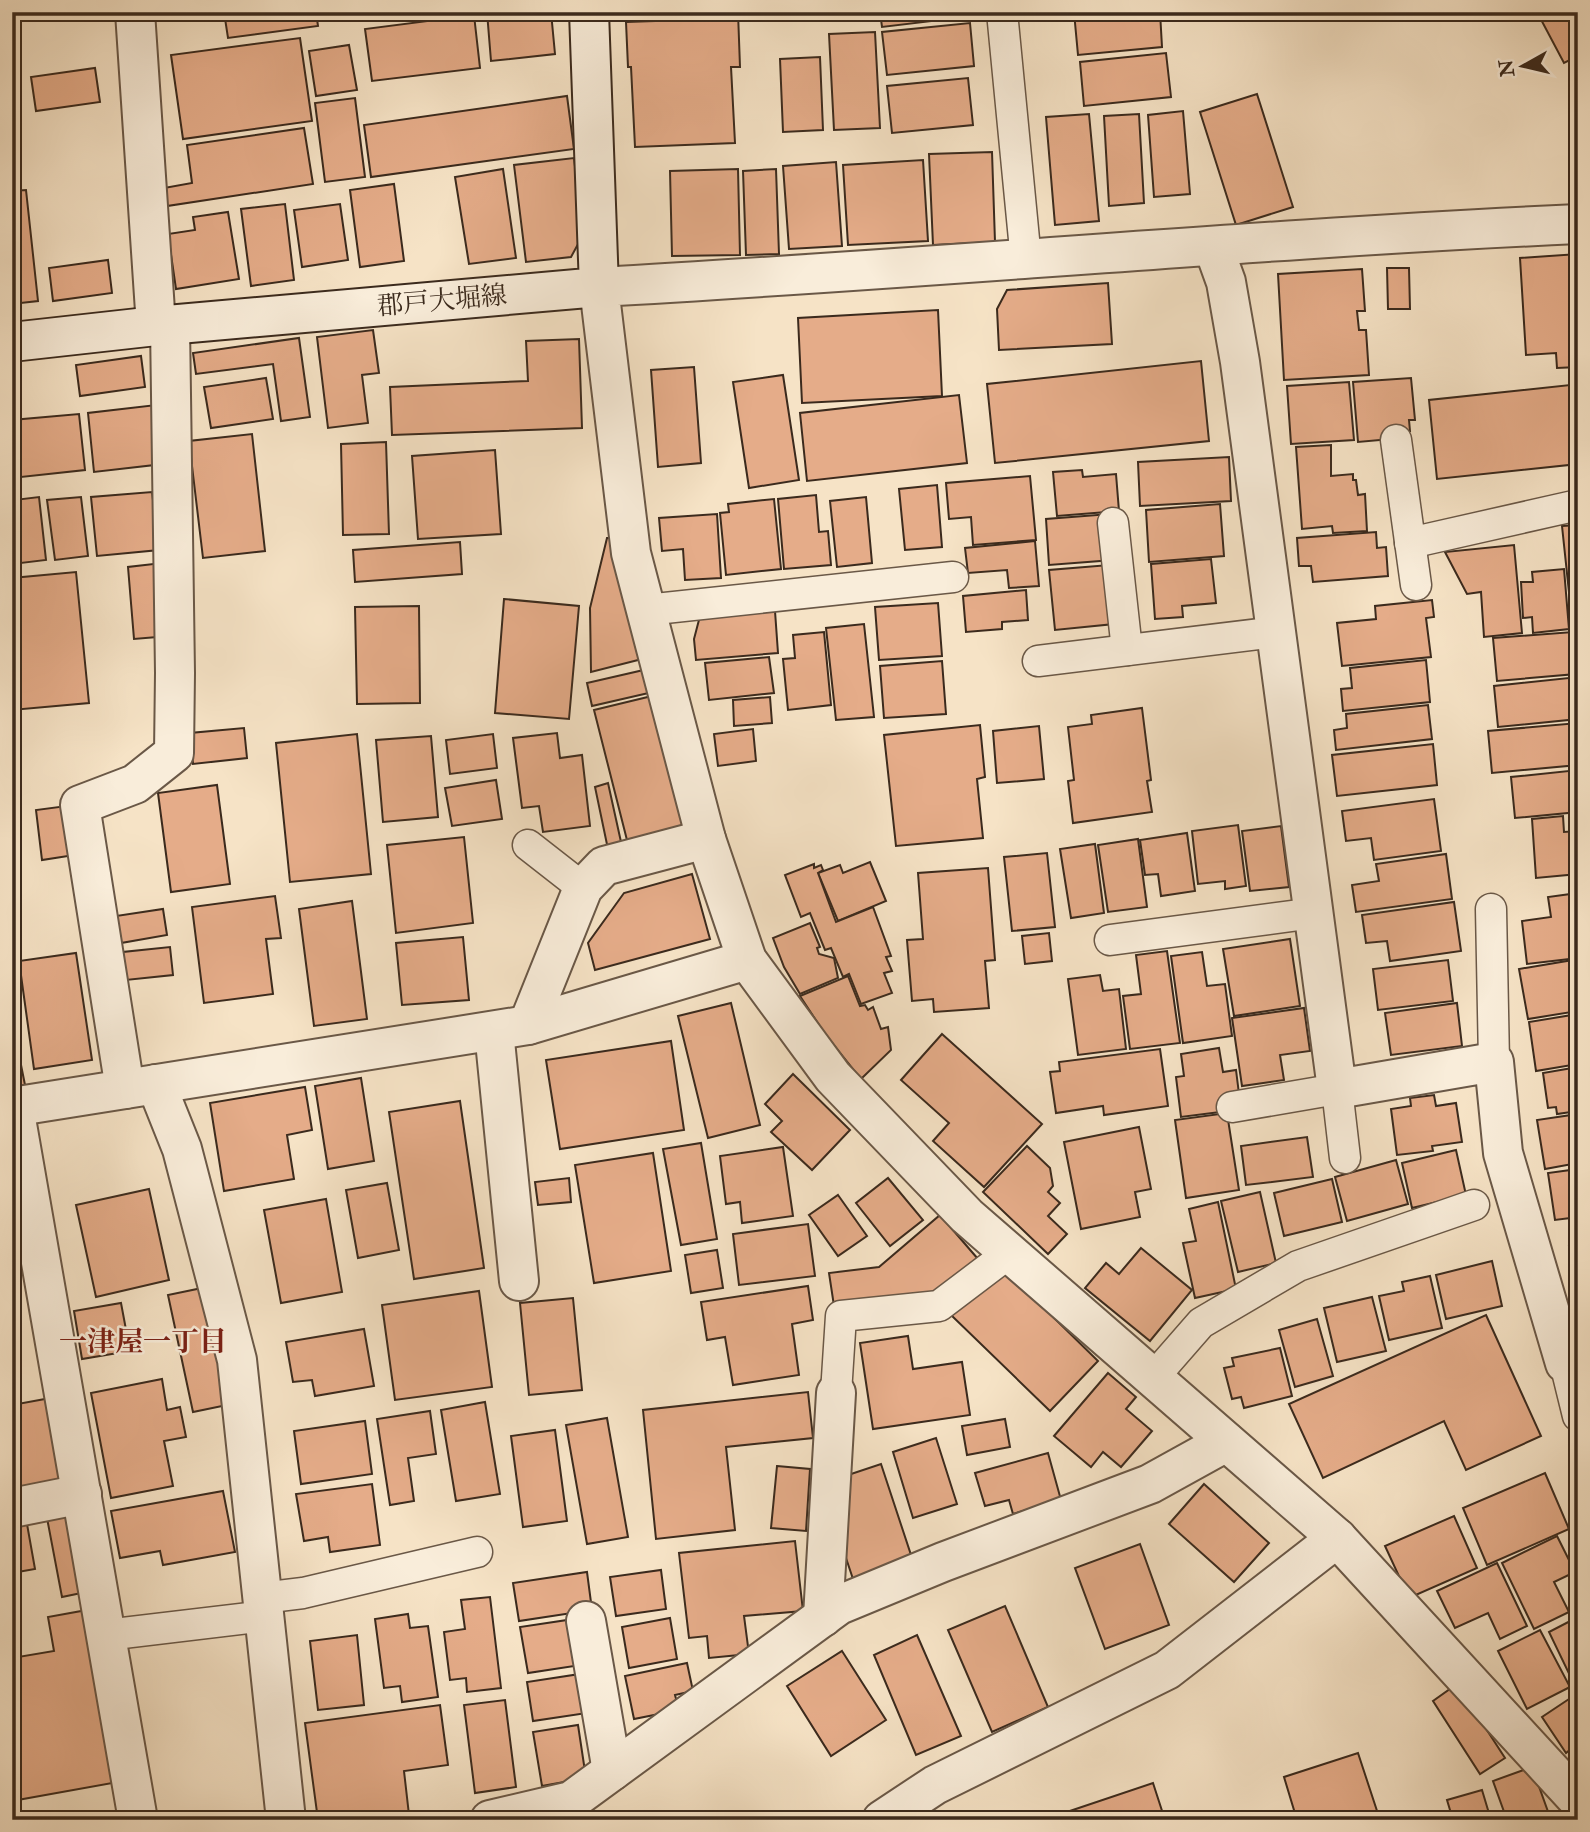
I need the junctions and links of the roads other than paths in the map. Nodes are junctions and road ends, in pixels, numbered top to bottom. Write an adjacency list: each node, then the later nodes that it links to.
1 (135, 12): 8 (street)
2 (589, 12): 7 (street)
3 (1002, 12): 6 (lane)
4 (1578, 224): 5 (street, 郡戸大堀線)
5 (1213, 246): 6 (street, 郡戸大堀線); 17 (street)
6 (1026, 260): 7 (street, 郡戸大堀線)
7 (598, 287): 8 (street, 郡戸大堀線); 16 (street)
8 (163, 325): 9 (street, 郡戸大堀線); 29 (street)
9 (12, 342)
10 (1396, 440): 13 (lane)
11 (1578, 505): 13 (lane)
12 (1113, 523): 18 (lane)
13 (1410, 543): 15 (lane)
14 (953, 577): 16 (lane)
15 (1416, 586)
16 (646, 610): 20 (street)
17 (1276, 632): 18 (lane); 24 (street)
18 (1127, 650): 19 (lane)
19 (1038, 661)
20 (706, 839): 22 (street); 26 (street)
21 (527, 845): 22 (lane)
22 (583, 887): 27 (street)
23 (1491, 909): 28 (lane)
24 (1314, 913): 25 (lane); 30 (street)
25 (1110, 940)
26 (747, 960): 27 (street); 35 (street)
27 (511, 1028): 29 (street); 36 (street)
28 (1494, 1062): 30 (street); 37 (street)
29 (140, 1087): 31 (street); 46 (street)
30 (1337, 1089): 32 (lane); 33 (lane)
31 (13, 1107): 42 (street)
32 (1232, 1107)
33 (1345, 1158)
34 (1474, 1205): 38 (lane)
35 (1009, 1253): 38 (street); 39 (lane)
36 (519, 1281)
37 (1572, 1362): 40 (lane)
38 (1153, 1378): 41 (street)
39 (836, 1394): 47 (street)
40 (1578, 1416)
41 (1226, 1442): 44 (street); 47 (street)
42 (82, 1494): 43 (street); 49 (street)
43 (12, 1508)
44 (1337, 1538): 51 (street); 55 (street)
45 (477, 1552): 46 (lane)
46 (264, 1607): 49 (lane); 53 (street)
47 (822, 1617): 50 (street)
48 (586, 1621): 50 (street)
49 (106, 1635): 52 (street)
50 (612, 1771): 54 (street)
51 (1578, 1800)
52 (138, 1820)
53 (286, 1820)
54 (490, 1820)
55 (882, 1820)

